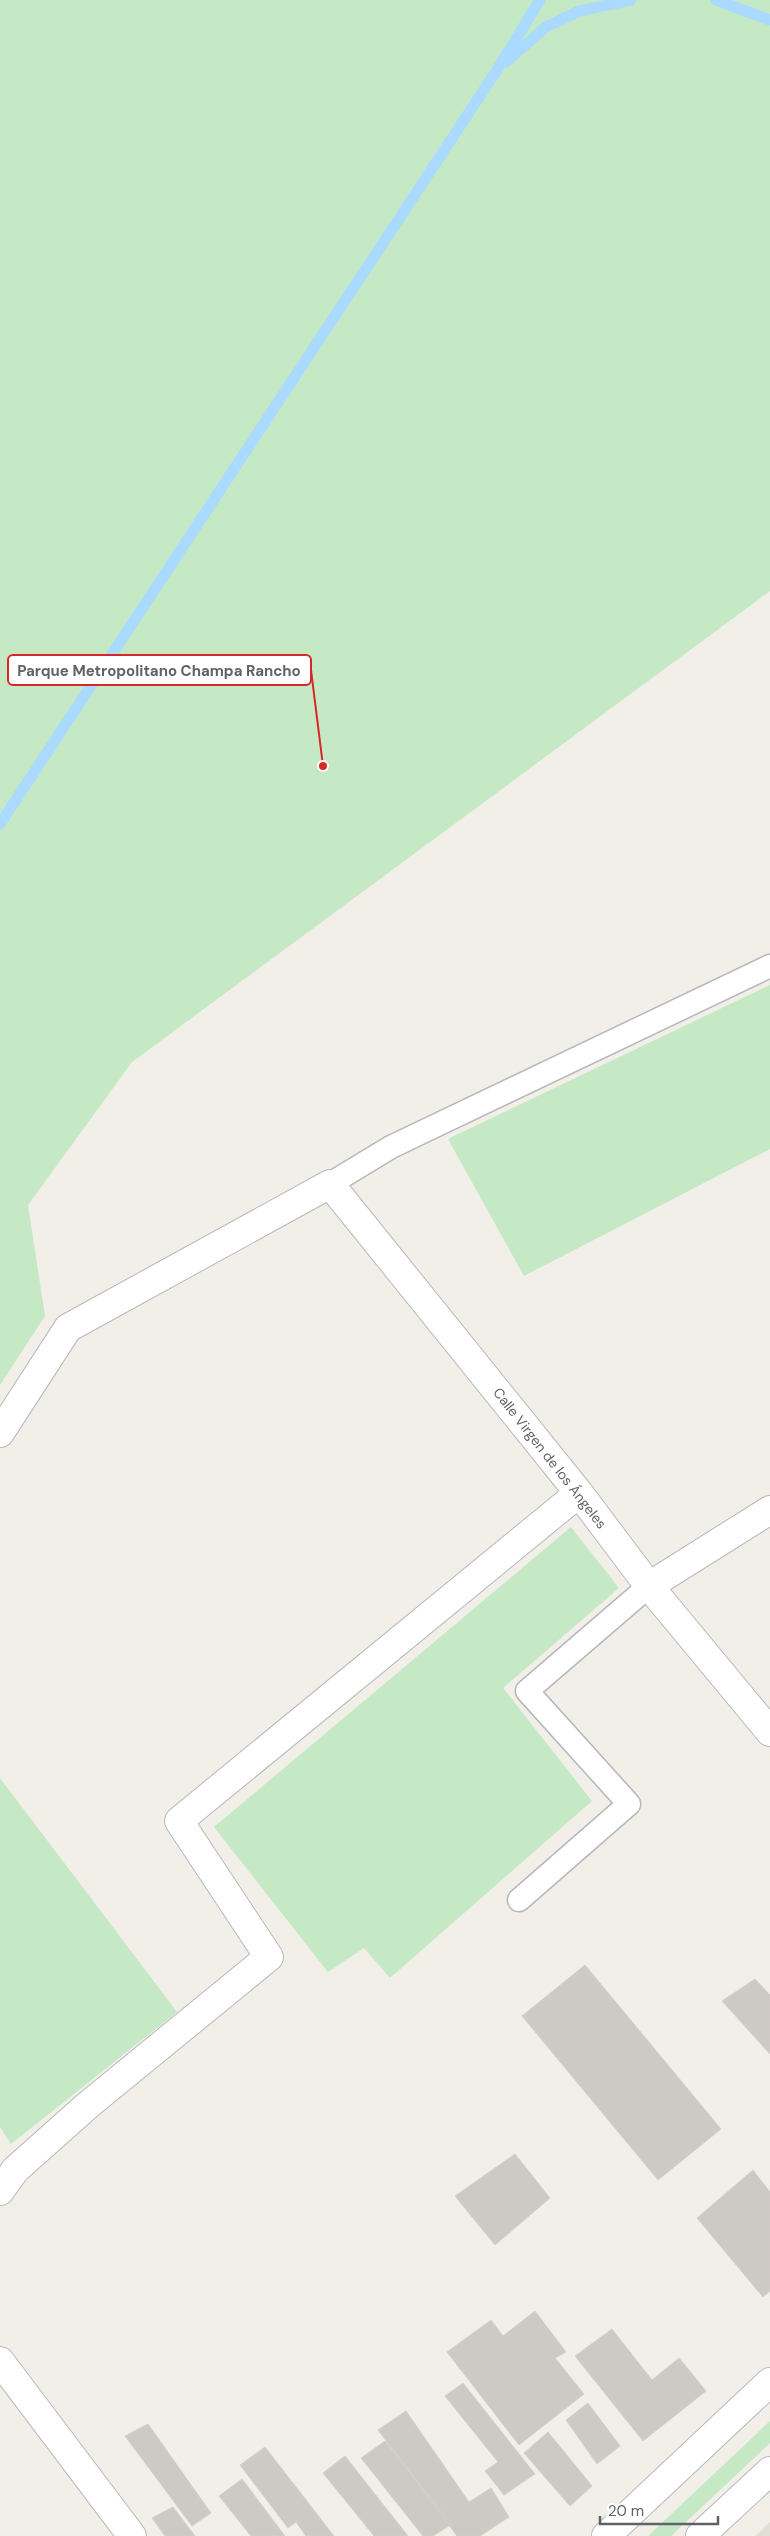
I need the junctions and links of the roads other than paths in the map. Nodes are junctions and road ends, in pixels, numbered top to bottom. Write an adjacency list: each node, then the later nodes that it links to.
1 (770, 966): 2 (lane)
2 (330, 1184): 3 (street); 4 (street, Calle Virgen de los Ángeles)
3 (0, 1433)
4 (579, 1493): 6 (street, Calle Virgen de los Ángeles); 9 (street)
5 (770, 1510): 6 (street)
6 (649, 1586): 7 (street, Calle Virgen de los Ángeles); 8 (lane)
7 (770, 1732)
8 (519, 1900)
9 (0, 2191)
10 (0, 2361): 13 (street)
11 (770, 2382): 14 (street)
12 (770, 2471): 15 (street)
13 (132, 2536)
14 (606, 2536)
15 (700, 2536)

